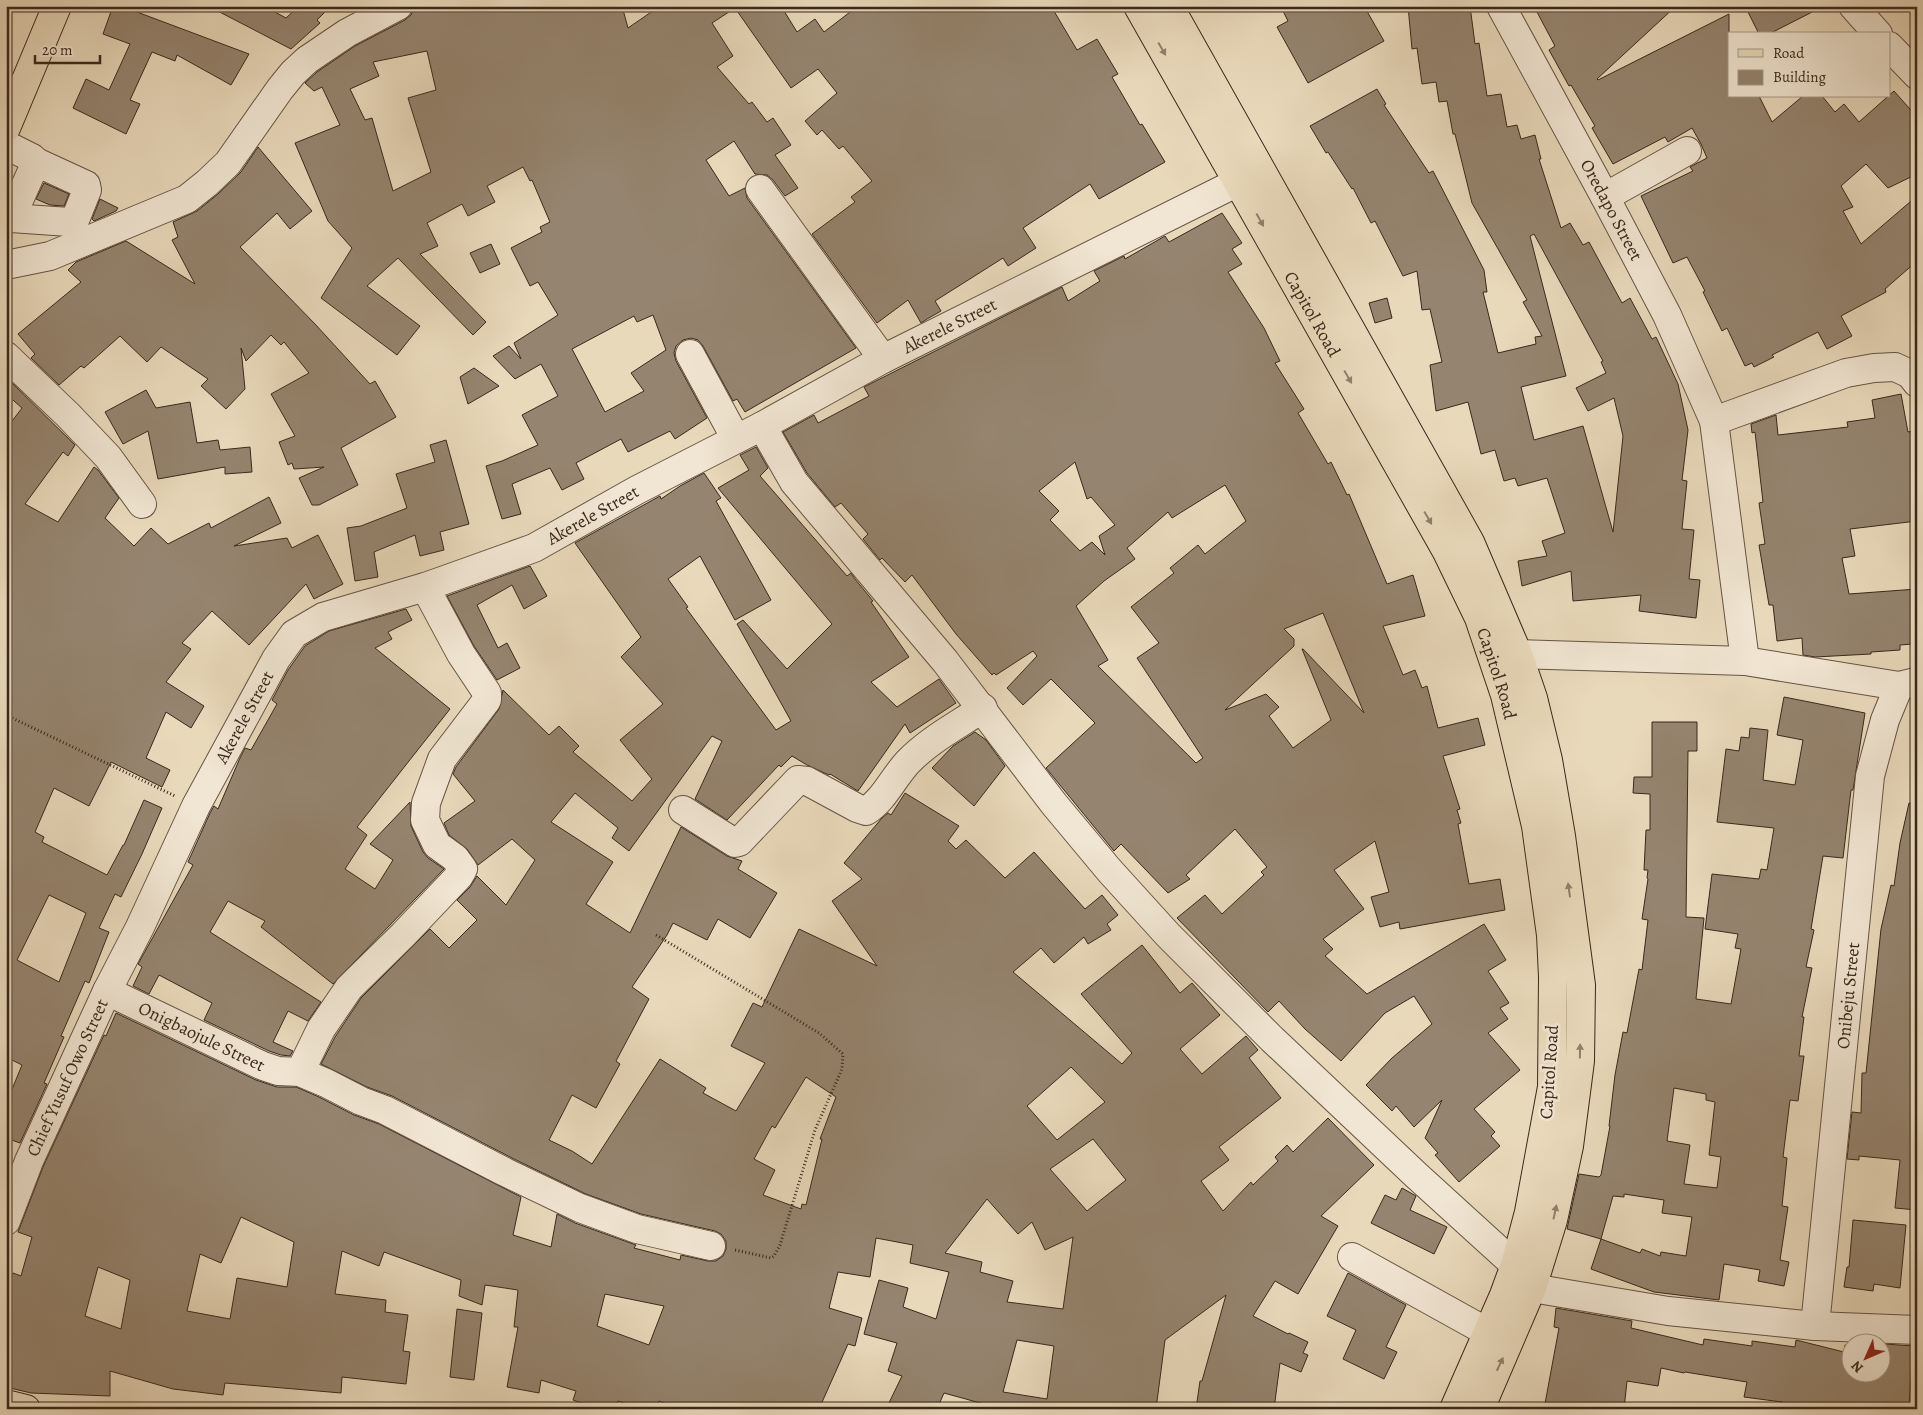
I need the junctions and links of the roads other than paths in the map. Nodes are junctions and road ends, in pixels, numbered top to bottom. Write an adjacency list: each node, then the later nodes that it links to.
1 (57, 6): 10 (main road)
2 (398, 6): 18 (street)
3 (1138, 6): 14 (main road, Capitol Road, one-way to 14)
4 (1169, 6): 28 (main road, Capitol Road)
5 (1501, 6): 16 (street, Oredapo Street)
6 (1853, 6): 7 (street)
7 (1876, 32)
8 (1890, 47): 9 (street)
9 (1917, 75)
10 (6, 128)
11 (6, 145): 13 (street)
12 (1686, 151): 16 (street)
13 (36, 162): 17 (street); 17 (street)
14 (1238, 182): 21 (street, Akerele Street); 28 (main road, Capitol Road, one-way to 28)
15 (760, 189): 21 (street)
16 (1604, 197): 23 (street, Oredapo Street)
17 (8, 218)
18 (6, 265)
19 (690, 354): 25 (street)
20 (6, 356): 26 (street)
21 (883, 359): 24 (street, Akerele Street)
22 (1917, 383): 23 (street)
23 (1714, 420): 29 (street, Oredapo Street)
24 (762, 426): 25 (street, Akerele Street); 31 (street)
25 (736, 439): 27 (street, Akerele Street)
26 (142, 504)
27 (425, 587): 33 (street, Akerele Street); 34 (street)
28 (1506, 656): 29 (street); 38 (main road, Capitol Road); 39 (main road, Capitol Road, one-way to 28)
29 (1745, 661): 30 (street)
30 (1908, 684): 40 (street, Onibeju Street)
31 (983, 708): 32 (street); 38 (street)
32 (683, 810)
33 (107, 991): 34 (street, Onigbaojule Street); 35 (street, Chief Yusuf Owo Street)
34 (300, 1072): 36 (street)
35 (6, 1221)
36 (711, 1246)
37 (1352, 1257): 42 (street)
38 (1515, 1265): 42 (main road, Capitol Road)
39 (1532, 1288): 40 (street); 46 (main road, Capitol Road, one-way to 39)
40 (1815, 1326): 41 (street)
41 (1917, 1330)
42 (1489, 1333): 45 (main road, Capitol Road)
43 (6, 1404): 44 (main road)
44 (26, 1409)
45 (1454, 1409)
46 (1480, 1409)

